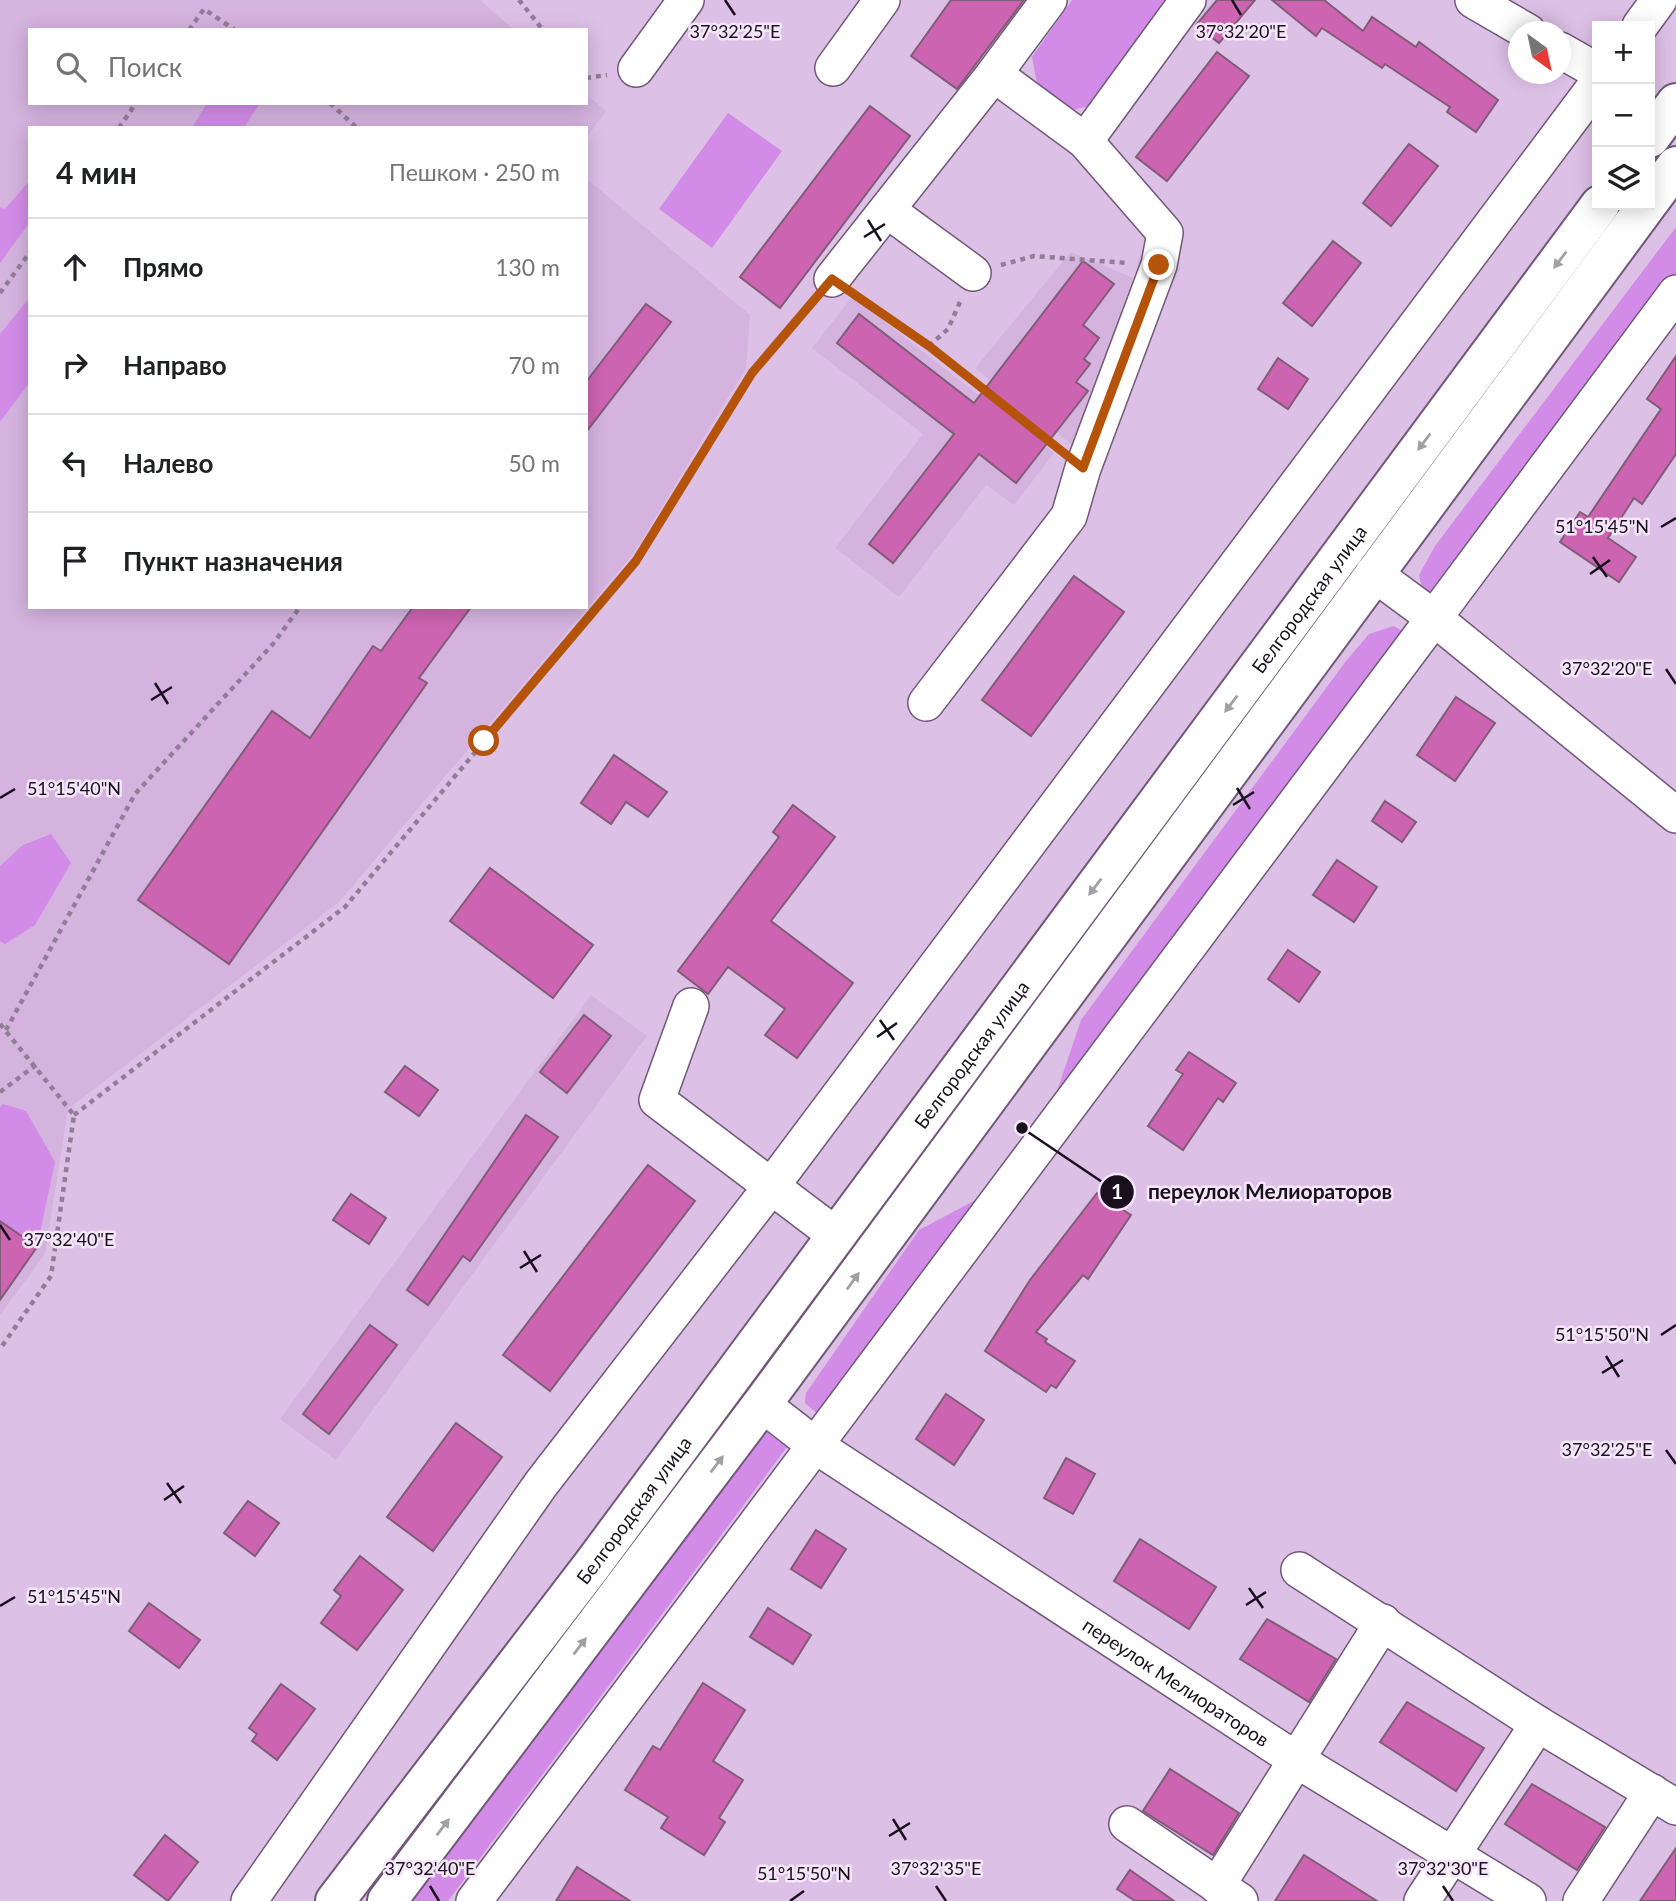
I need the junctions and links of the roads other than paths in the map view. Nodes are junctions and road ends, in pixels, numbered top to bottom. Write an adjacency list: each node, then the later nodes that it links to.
1 (686, 0): 12 (street)
2 (882, 0): 10 (street)
3 (1049, 0): 13 (street)
4 (1188, 0): 15 (street)
5 (1473, 0): 7 (street)
6 (1659, 0): 8 (street)
7 (1509, 21)
8 (1644, 21)
9 (1571, 56): 11 (street)
10 (832, 68)
11 (1592, 68)
12 (636, 69)
13 (994, 74): 15 (street); 18 (street)
14 (1592, 91): 29 (street)
15 (1085, 141): 26 (street)
16 (1676, 166): 17 (main road, Белгородская улица)
17 (1655, 194)
18 (887, 210): 21 (street); 22 (street)
19 (1596, 210): 30 (main road, Белгородская улица, one-way to 30)
20 (1643, 210): 24 (main road, Белгородская улица)
21 (973, 273)
22 (832, 279)
23 (1676, 293): 25 (street)
24 (1373, 573): 25 (street); 31 (main road, Белгородская улица, one-way to 24)
25 (1434, 618): 27 (street); 32 (street)
26 (926, 703)
27 (1676, 815)
28 (691, 1006): 29 (street)
29 (771, 1188): 30 (street); 41 (street)
30 (837, 1236): 42 (main road, Белгородская улица)
31 (762, 1404): 32 (street, переулок Мелиораторов); 43 (main road, Белгородская улица, one-way to 31)
32 (816, 1446): 36 (street, переулок Мелиораторов); 44 (street)
33 (1299, 1570): 34 (street)
34 (1383, 1622): 35 (street); 36 (street)
35 (1538, 1724): 37 (street); 39 (street)
36 (1295, 1759): 39 (street, переулок Мелиораторов); 40 (street)
37 (1664, 1799): 47 (street)
38 (1127, 1824): 40 (street)
39 (1452, 1855): 45 (street); 46 (street, переулок Мелиораторов)
40 (1229, 1893)
41 (249, 1901)
42 (335, 1901)
43 (387, 1901)
44 (474, 1901)
45 (1422, 1901)
46 (1528, 1901)
47 (1581, 1901)

